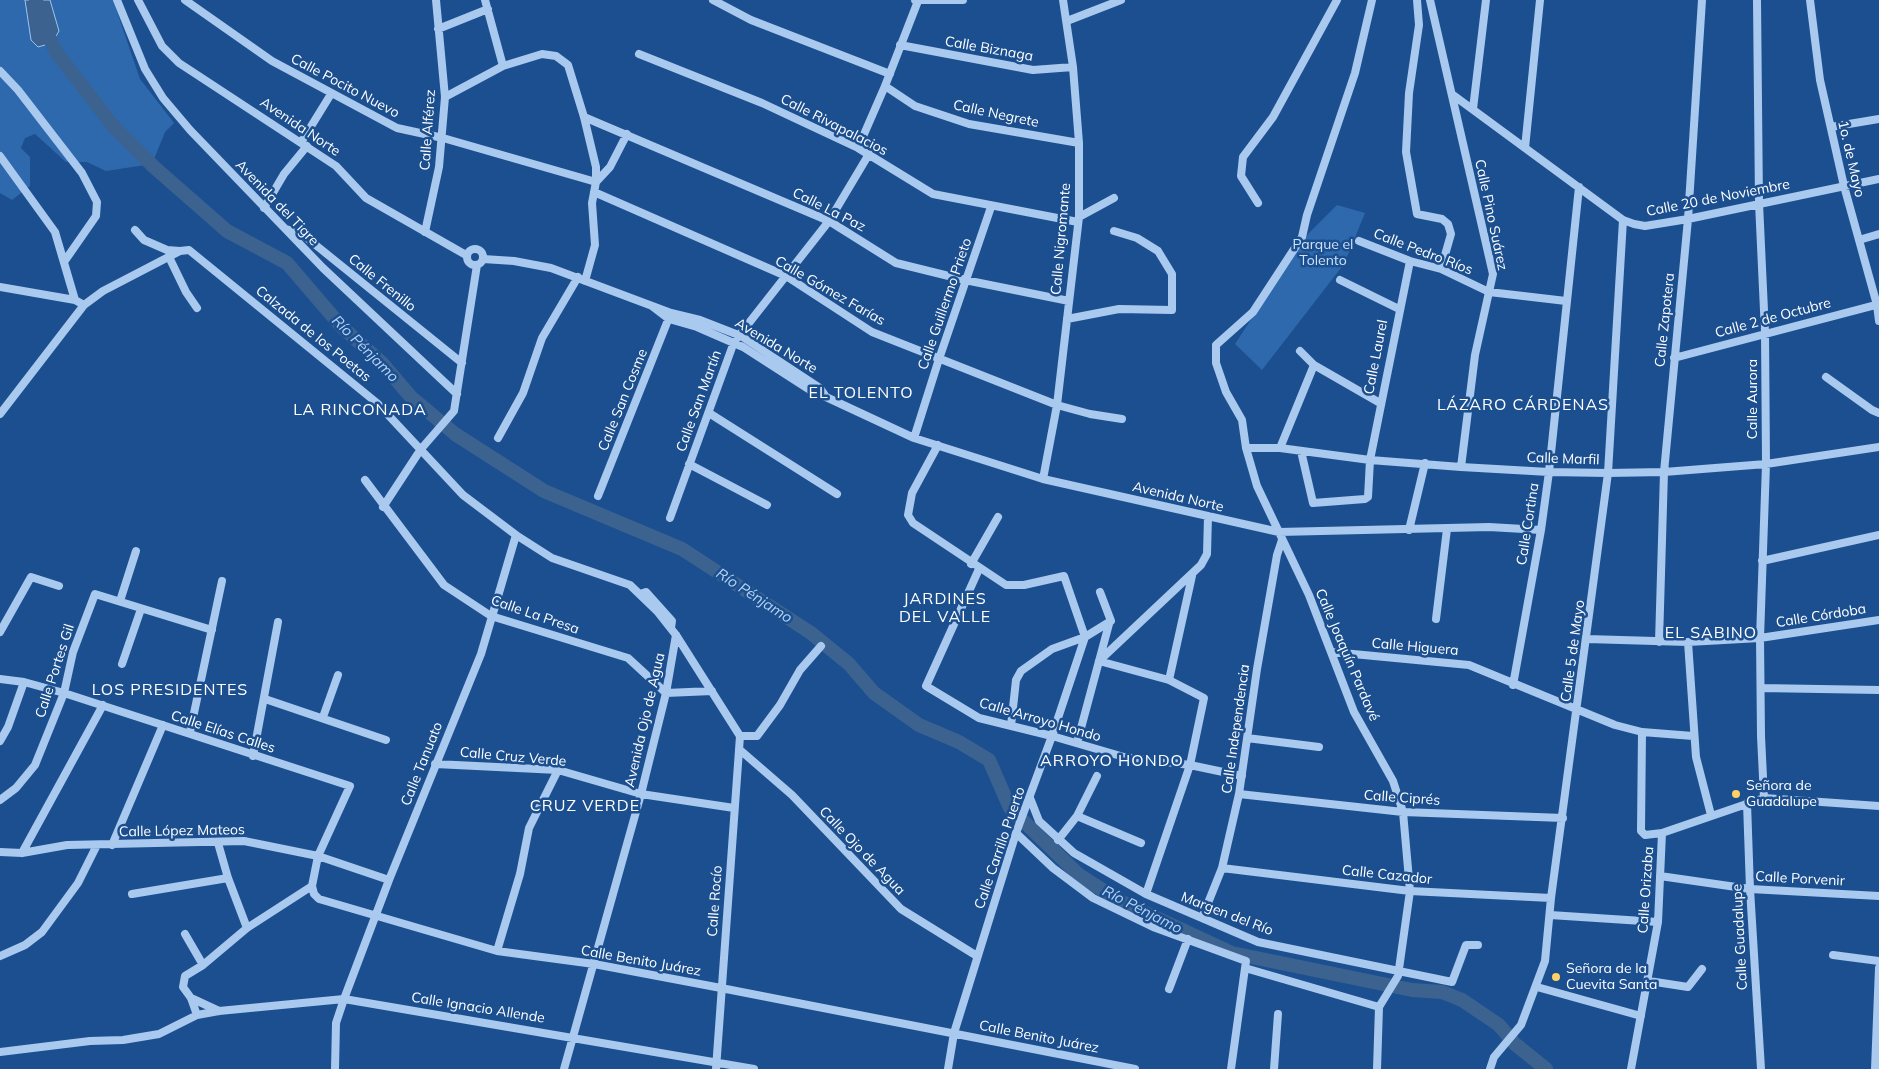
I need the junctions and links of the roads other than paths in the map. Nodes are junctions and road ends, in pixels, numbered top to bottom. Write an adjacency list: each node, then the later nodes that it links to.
1 (118, 0): 54 (street, Avenida del Tigre)
2 (138, 0): 40 (street, Avenida Norte)
3 (185, 0): 30 (street, Calle Pocito Nuevo)
4 (436, 0): 22 (street, Calle Alférez)
5 (485, 0): 20 (street)
6 (713, 0): 28 (street)
7 (915, 0): 8 (street); 23 (street)
8 (963, 0)
9 (1063, 0): 21 (street, Calle Nigromante)
10 (1121, 0): 21 (street)
11 (1337, 0): 52 (street)
12 (1372, 0): 111 (street, Calle Joaquín Pardavé)
13 (1417, 0): 73 (street)
14 (1430, 0): 31 (street, Calle Pino Suárez)
15 (1486, 0): 33 (street)
16 (1540, 0): 42 (street)
17 (1702, 0): 55 (street, Calle Zapotera)
18 (1757, 0): 51 (street, Calle Aurora)
19 (1810, 0): 36 (street, 1o. de Mayo)
20 (488, 9): 22 (street); 25 (street)
21 (1067, 21): 26 (street, Calle Nigromante)
22 (438, 29): 32 (street, Calle Alférez)
23 (900, 45): 26 (street, Calle Biznaga); 28 (street)
24 (639, 54): 41 (street, Calle Rivapalacios)
25 (503, 66): 32 (street); 34 (street)
26 (1073, 67): 39 (street, Calle Nigromante)
27 (0, 71): 71 (street)
28 (890, 74): 29 (street)
29 (885, 86): 39 (street, Calle Negrete); 41 (street)
30 (331, 94): 38 (street, Calle Pocito Nuevo); 40 (street)
31 (1453, 96): 33 (street, Calle 20 de Noviembre); 79 (street, Calle Pino Suárez)
32 (445, 97): 38 (street, Calle Alférez)
33 (1473, 109): 42 (street, Calle 20 de Noviembre)
34 (584, 116): 37 (street, Calle La Paz); 46 (street)
35 (1879, 119): 36 (street)
36 (1831, 127): 47 (street, 1o. de Mayo)
37 (627, 134): 46 (street); 58 (street, Calle La Paz)
38 (442, 138): 46 (street, Calle Pocito Nuevo); 62 (street, Calle Alférez)
39 (1079, 143): 56 (street, Calle Nigromante)
40 (304, 144): 54 (street); 62 (street, Avenida Norte)
41 (858, 148): 43 (street, Calle Rivapalacios)
42 (1525, 148): 48 (street, Calle 20 de Noviembre)
43 (869, 154): 53 (street, Calle Rivapalacios); 58 (street, Calle San Martín)
44 (0, 156): 71 (street)
45 (1879, 179): 47 (street, Calle 20 de Noviembre)
46 (596, 182): 49 (street)
47 (1844, 186): 51 (street, Calle 20 de Noviembre); 64 (street, 1o. de Mayo)
48 (1579, 187): 57 (street, Calle 20 de Noviembre); 82 (street, Calle Cortina)
49 (594, 192): 74 (street, Calle Gómez Farías); 75 (street)
50 (1114, 198): 56 (street)
51 (1759, 202): 55 (street, Calle 20 de Noviembre); 90 (street, Calle Aurora)
52 (1258, 203)
53 (991, 207): 56 (street, Calle Rivapalacios); 76 (street, Calle Guillermo Prieto)
54 (264, 208): 59 (street, Avenida del Tigre)
55 (1688, 219): 57 (street, Calle 20 de Noviembre); 94 (street, Calle Zapotera)
56 (1078, 220): 81 (street, Calle Nigromante)
57 (1623, 220): 122 (street, Calle 5 de Mayo)
58 (829, 221): 74 (street, Calle San Martín); 76 (street, Calle La Paz)
59 (284, 228): 96 (street, Calle Frenillo); 99 (street, Avenida del Tigre)
60 (135, 230): 66 (street, Calzada de los Poetas)
61 (1114, 231): 88 (street)
62 (425, 232): 67 (street, Avenida Norte)
63 (1879, 234): 64 (street)
64 (1859, 240): 83 (street, 1o. de Mayo)
65 (1359, 241): 70 (street, Calle Pedro Ríos)
66 (180, 251): 68 (street); 113 (street, Calzada de los Poetas)
67 (466, 255): 69 (street); 72 (street)
68 (169, 257): 84 (street); 85 (street)
69 (483, 259): 72 (street); 75 (street, Avenida Norte)
70 (1410, 261): 73 (street, Calle Pedro Ríos); 86 (street, Calle Laurel)
71 (64, 262): 80 (street)
72 (477, 265): 96 (street)
73 (1441, 270): 79 (street, Calle Pedro Ríos)
74 (786, 276): 91 (street, Calle San Martín); 95 (street, Calle Gómez Farías)
75 (581, 279): 87 (street, Avenida Norte); 107 (street)
76 (965, 280): 81 (street, Calle La Paz); 95 (street, Calle Guillermo Prieto)
77 (1340, 280): 86 (street)
78 (0, 287): 80 (street)
79 (1489, 292): 82 (street, Calle Pedro Ríos); 119 (street, Calle Pino Suárez)
80 (75, 300): 84 (street)
81 (1069, 301): 88 (street, Calle Nigromante)
82 (1566, 301): 120 (street, Calle Cortina)
83 (1878, 304): 89 (street, 1o. de Mayo); 90 (street, Calle 2 de Octubre)
84 (84, 305): 105 (street)
85 (198, 308)
86 (1399, 309): 101 (street, Calle Laurel)
87 (670, 316): 91 (street, Avenida Norte); 92 (street, Avenida Norte); 126 (street, Calle San Cosme)
88 (1067, 319): 102 (street, Calle Nigromante)
89 (1879, 321)
90 (1765, 332): 94 (street, Calle 2 de Octubre); 118 (street, Calle Aurora)
91 (741, 336): 92 (street, Calle San Martín); 100 (street, Avenida Norte)
92 (734, 342): 100 (street, Avenida Norte); 103 (street, Calle San Martín)
93 (1300, 351): 97 (street)
94 (1674, 358): 121 (street, Calle Zapotera)
95 (939, 359): 102 (street, Calle Gómez Farías); 108 (street, Calle Guillermo Prieto)
96 (462, 363): 99 (street)
97 (1314, 365): 101 (street); 112 (street)
98 (1826, 377): 104 (street)
99 (457, 394): 113 (street)
100 (826, 397): 108 (street, Avenida Norte)
101 (1380, 403): 115 (street, Calle Laurel)
102 (1057, 404): 106 (street, Calle Gómez Farías); 123 (street, Calle Nigromante)
103 (709, 413): 117 (street, Calle San Martín); 125 (street)
104 (1879, 413)
105 (0, 414)
106 (1122, 420)
107 (498, 438)
108 (914, 438): 109 (street, Avenida Norte)
109 (938, 446): 123 (street, Avenida Norte); 141 (street)
110 (1879, 447): 118 (street, Calle Marfil)
111 (1246, 448): 112 (street, Calle Marfil); 135 (street, Calle Joaquín Pardavé)
112 (1280, 448): 114 (street, Calle Marfil)
113 (421, 449): 128 (street); 136 (street, Calzada de los Poetas)
114 (1301, 451): 115 (street, Calle Marfil); 115 (street, Calle Laurel)
115 (1370, 460): 116 (street, Calle Marfil)
116 (1425, 463): 119 (street, Calle Marfil); 133 (street)
117 (690, 464): 127 (street); 131 (street, Calle San Martín)
118 (1766, 464): 121 (street, Calle Marfil); 140 (street, Calle Aurora)
119 (1462, 467): 120 (street, Calle Marfil)
120 (1549, 472): 122 (street, Calle Marfil); 134 (street, Calle Cortina)
121 (1664, 472): 122 (street, Calle Marfil); 161 (street, Calle Zapotera)
122 (1608, 473): 160 (street, Calle 5 de Mayo)
123 (1042, 479): 129 (street, Avenida Norte)
124 (365, 480): 128 (street, Calle La Presa)
125 (837, 494)
126 (598, 496)
127 (767, 505)
128 (383, 507): 149 (street, Calle La Presa)
129 (1208, 516): 135 (street, Avenida Norte); 143 (street)
130 (998, 517): 141 (street)
131 (670, 518)
132 (1447, 529): 133 (street, Avenida Norte); 134 (street, Avenida Norte); 150 (street)
133 (1408, 530): 135 (street, Avenida Norte)
134 (1541, 530): 171 (street, Calle Cortina)
135 (1279, 532): 138 (street, Calle Joaquín Pardavé)
136 (516, 535): 149 (street, Calle Tanuato); 157 (street, Calzada de los Poetas)
137 (1879, 535): 140 (street)
138 (1282, 540): 164 (street, Calle Joaquín Pardavé); 188 (street, Calle Independencia)
139 (136, 551): 147 (street)
140 (1762, 561): 159 (street, Calle Aurora)
141 (971, 564): 142 (street)
142 (979, 569): 158 (street); 182 (street, Calle Arroyo Hondo)
143 (1192, 576): 165 (street); 169 (street)
144 (222, 581): 155 (street)
145 (59, 586): 154 (street)
146 (1100, 592): 153 (street)
147 (120, 601): 148 (street); 175 (street, Calle Portes Gil)
148 (141, 609): 155 (street); 166 (street)
149 (491, 616): 176 (street, Calle La Presa); 195 (street, Calle Tanuato)
150 (1436, 619)
151 (1879, 620): 159 (street, Calle Córdoba)
152 (278, 622): 177 (street)
153 (1110, 622): 158 (street); 165 (street)
154 (2, 624): 156 (street)
155 (212, 630): 183 (street)
156 (0, 632)
157 (676, 635): 174 (street, Calzada de los Poetas); 176 (street, Avenida Ojo de Agua)
158 (1084, 637): 182 (street); 186 (street, Calle Carrillo Puerto)
159 (1760, 638): 162 (street, Calle Córdoba); 172 (street, Calle Aurora)
160 (1587, 639): 161 (street, Calle Córdoba); 179 (street, Calle 5 de Mayo)
161 (1659, 642): 162 (street, Calle Córdoba)
162 (1688, 642): 187 (street)
163 (821, 646): 185 (street)
164 (1332, 652): 171 (street, Calle Higuera); 208 (street, Calle Joaquín Pardavé)
165 (1099, 660): 169 (street); 191 (street)
166 (122, 664)
167 (338, 675): 180 (street)
168 (0, 679): 170 (street, Calle Elías Calles)
169 (1169, 680): 196 (street)
170 (24, 682): 175 (street, Calle Elías Calles); 189 (street)
171 (1513, 684): 179 (street, Calle Higuera)
172 (1761, 688): 173 (street); 202 (street, Calle Aurora)
173 (1879, 690)
174 (712, 691): 176 (street); 185 (street, Calzada de los Poetas)
175 (64, 693): 178 (street, Calle Elías Calles); 203 (street, Calle Portes Gil)
176 (666, 693): 200 (street, Avenida Ojo de Agua)
177 (265, 700): 180 (street); 194 (street)
178 (103, 705): 181 (street, Calle Elías Calles); 220 (street)
179 (1578, 709): 184 (street, Calle Higuera); 211 (street, Calle 5 de Mayo)
180 (323, 717): 190 (street)
181 (162, 725): 183 (street, Calle Elías Calles); 218 (street)
182 (1011, 726): 186 (street, Calle Arroyo Hondo)
183 (190, 732): 194 (street, Calle Elías Calles)
184 (1642, 732): 187 (street, Calle Higuera); 213 (street, Calle Orizaba)
185 (740, 736): 193 (street, Calle Rocío)
186 (1052, 736): 191 (street, Calle Arroyo Hondo); 204 (street, Calle Carrillo Puerto)
187 (1693, 736): 209 (street)
188 (1247, 738): 192 (street); 199 (street, Calle Independencia)
189 (0, 740)
190 (386, 740)
191 (1077, 743): 196 (street, Calle Arroyo Hondo)
192 (1319, 747)
193 (740, 750): 207 (street, Calle Rocío); 244 (street, Calle Ojo de Agua)
194 (253, 756): 221 (street, Calle Elías Calles)
195 (435, 764): 197 (street, Calle Cruz Verde); 225 (street, Calle Tanuato)
196 (1190, 765): 199 (street, Calle Arroyo Hondo); 230 (street)
197 (558, 770): 200 (street, Calle Cruz Verde); 241 (street)
198 (1097, 776): 210 (street)
199 (1242, 776): 201 (street, Calle Independencia)
200 (641, 794): 207 (street, Calle Cruz Verde); 246 (street, Avenida Ojo de Agua)
201 (1239, 794): 208 (street, Calle Ciprés); 222 (street, Calle Independencia)
202 (1764, 798): 205 (street); 206 (street)
203 (0, 800)
204 (1029, 802): 212 (street, Calle Carrillo Puerto); 214 (street, Margen del Río)
205 (1747, 803): 209 (street); 227 (street, Calle Guadalupe)
206 (1879, 806)
207 (734, 808): 254 (street, Calle Rocío)
208 (1403, 812): 211 (street, Calle Ciprés); 228 (street, Calle Joaquín Pardavé)
209 (1711, 815): 213 (street)
210 (1077, 816): 214 (street); 216 (street)
211 (1563, 818): 232 (street, Calle 5 de Mayo)
212 (1016, 832): 239 (street); 244 (street, Calle Carrillo Puerto)
213 (1662, 833): 223 (street, Calle Orizaba)
214 (1058, 840): 230 (street, Margen del Río)
215 (218, 843): 218 (street, Calle López Mateos); 221 (street, Calle López Mateos); 224 (street)
216 (1141, 843)
217 (97, 845): 218 (street, Calle López Mateos); 220 (street, Calle López Mateos); 243 (street)
218 (112, 845)
219 (0, 852): 220 (street, Calle López Mateos)
220 (22, 853)
221 (318, 856): 225 (street, Calle López Mateos); 226 (street)
222 (1222, 868): 228 (street, Calle Cazador); 235 (street, Calle Independencia)
223 (1660, 876): 227 (street, Calle Porvenir); 236 (street, Calle Orizaba)
224 (228, 878): 229 (street); 237 (street)
225 (389, 880): 234 (street, Calle Tanuato)
226 (312, 886): 234 (street, Calle Benito Juárez); 237 (street)
227 (1750, 889): 231 (street, Calle Porvenir); 277 (street, Calle Guadalupe)
228 (1410, 891): 232 (street, Calle Cazador); 251 (street, Calle Joaquín Pardavé)
229 (132, 894)
230 (1146, 894): 235 (street, Margen del Río)
231 (1879, 896)
232 (1551, 898): 233 (street, Calle 5 de Mayo)
233 (1550, 915): 236 (street); 253 (street, Calle 5 de Mayo)
234 (377, 916): 241 (street, Calle Benito Juárez); 257 (street, Calle Tanuato)
235 (1202, 918): 251 (street, Margen del Río)
236 (1658, 922): 252 (street, Calle Orizaba)
237 (247, 928): 248 (street)
238 (185, 934): 248 (street)
239 (1188, 939): 247 (street); 255 (street)
240 (1478, 945): 251 (street, Margen del Río)
241 (497, 951): 246 (street, Calle Benito Juárez)
242 (1833, 955): 245 (street)
243 (0, 956)
244 (977, 956): 263 (street, Calle Carrillo Puerto)
245 (1879, 961)
246 (594, 964): 254 (street, Calle Benito Juárez); 264 (street, Avenida Ojo de Agua)
247 (1245, 964): 258 (street); 272 (street)
248 (203, 965): 256 (street)
249 (1879, 968): 278 (street)
250 (1702, 969): 252 (street)
251 (1398, 974): 258 (street, Calle Joaquín Pardavé)
252 (1649, 981): 262 (street, Calle Orizaba)
253 (1537, 987): 262 (street); 275 (street, Calle 5 de Mayo)
254 (721, 988): 263 (street, Calle Benito Juárez); 266 (street, Calle Rocío)
255 (1169, 989)
256 (191, 998): 259 (street); 261 (street)
257 (344, 999): 259 (street, Calle Ignacio Allende); 264 (street, Calle Ignacio Allende); 267 (street, Calle Tanuato)
258 (1378, 1007): 274 (street)
259 (219, 1011): 261 (street, Calle Ignacio Allende)
260 (1278, 1014): 273 (street)
261 (197, 1016): 265 (street, Calle Ignacio Allende)
262 (1641, 1016): 276 (street, Calle Orizaba)
263 (954, 1033): 270 (street, Calle Carrillo Puerto); 271 (street, Calle Benito Juárez)
264 (573, 1037): 266 (street, Calle Ignacio Allende); 268 (street, Avenida Ojo de Agua)
265 (0, 1052)
266 (716, 1066): 269 (street, Calle Ignacio Allende)
267 (335, 1069)
268 (564, 1069)
269 (754, 1069)
270 (948, 1069)
271 (1135, 1069)
272 (1231, 1069)
273 (1274, 1069)
274 (1377, 1069)
275 (1490, 1069)
276 (1631, 1069)
277 (1761, 1069)
278 (1874, 1069)

